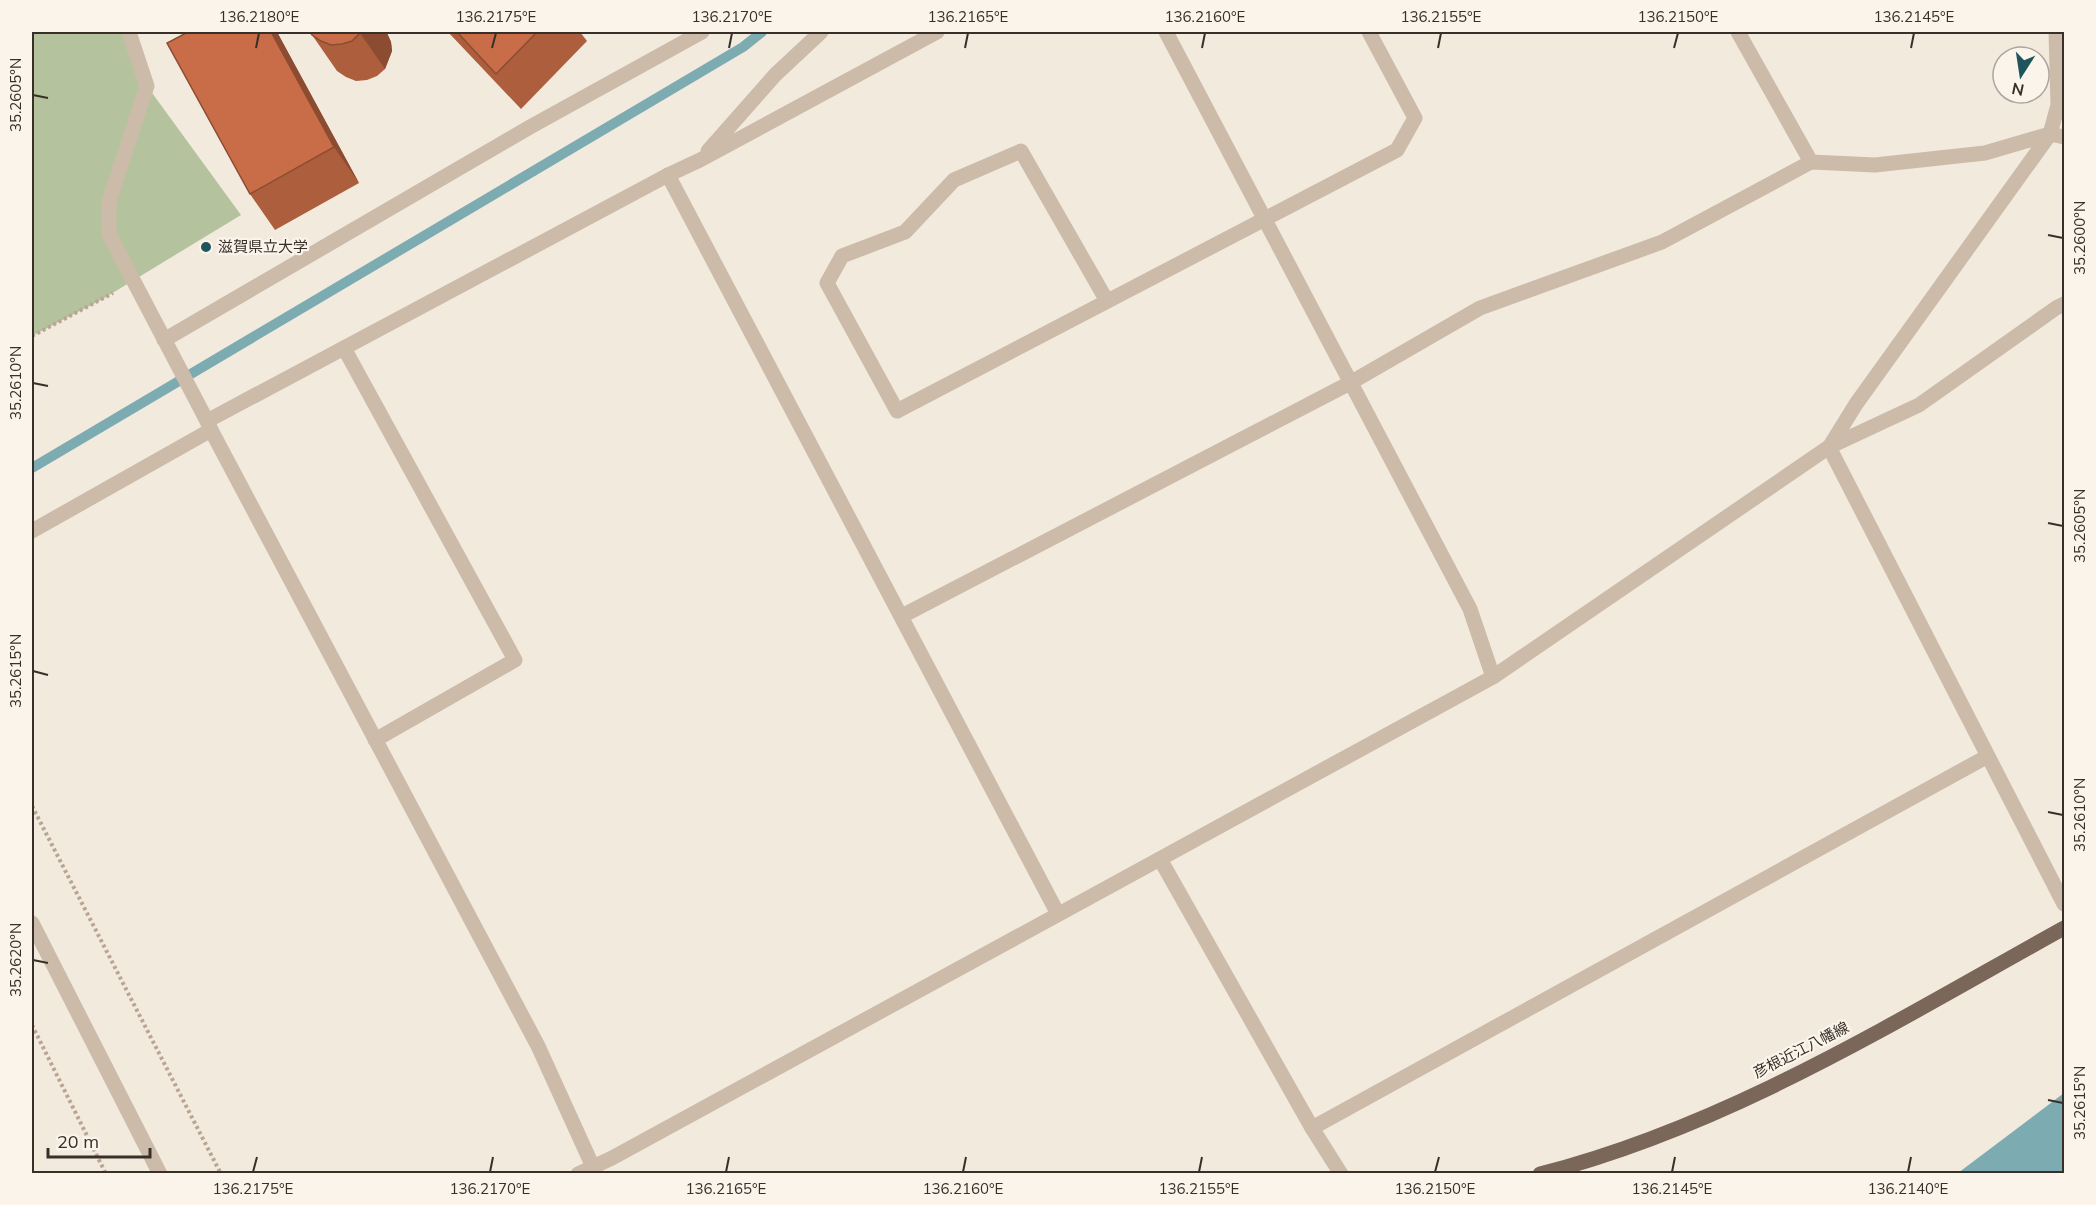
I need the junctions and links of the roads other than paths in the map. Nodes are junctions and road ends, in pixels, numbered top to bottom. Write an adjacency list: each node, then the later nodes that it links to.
1 (129, 32): 16 (street)
2 (702, 32): 16 (street)
3 (821, 32): 10 (street)
4 (937, 32): 10 (street)
5 (1166, 32): 13 (street)
6 (1369, 32): 13 (street)
7 (1738, 32): 11 (street)
8 (2056, 32): 9 (street)
9 (2057, 136): 11 (street); 20 (street)
10 (700, 160): 12 (street)
11 (1811, 162): 18 (street)
12 (668, 174): 17 (street); 22 (street)
13 (1264, 219): 14 (street); 18 (street)
14 (1107, 301): 14 (street)
15 (2064, 304): 20 (street)
16 (164, 340): 19 (street)
17 (344, 348): 19 (street); 24 (street)
18 (1350, 383): 22 (street); 23 (street)
19 (209, 425): 21 (street); 24 (street)
20 (1829, 447): 23 (street); 25 (street)
21 (32, 531)
22 (902, 616): 28 (street)
23 (1493, 677): 26 (street)
24 (375, 740): 32 (street)
25 (1988, 756): 27 (street); 31 (street)
26 (1160, 859): 28 (street); 31 (street)
27 (2064, 904)
28 (1058, 914): 32 (street)
29 (32, 923): 33 (street)
30 (2064, 928): 36 (main road, 彦根近江八幡線)
31 (1312, 1128): 35 (street)
32 (593, 1167): 34 (street)
33 (160, 1173)
34 (578, 1173)
35 (1341, 1173)
36 (1540, 1173)

